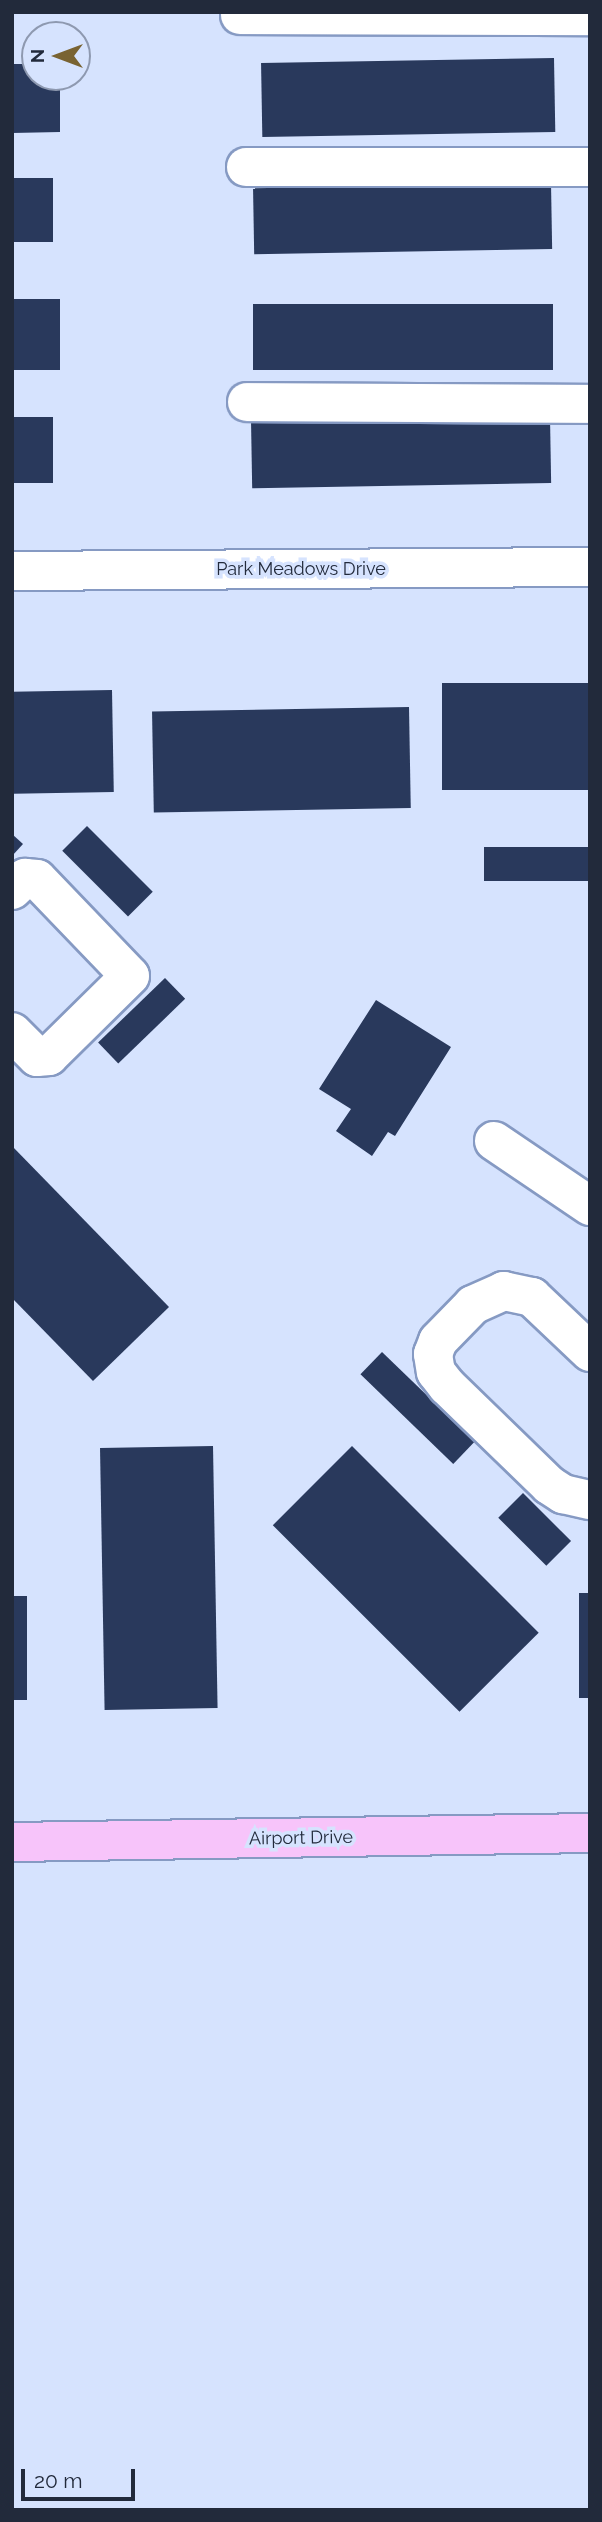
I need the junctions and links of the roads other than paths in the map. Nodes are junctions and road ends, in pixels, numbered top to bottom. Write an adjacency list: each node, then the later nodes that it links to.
1 (240, 15): 2 (street)
2 (590, 16)
3 (246, 167): 4 (street)
4 (590, 167)
5 (247, 402): 6 (street)
6 (590, 404)
7 (590, 567): 8 (street, Park Meadows Drive)
8 (12, 571)
9 (12, 890): 10 (street)
10 (12, 1032)
11 (494, 1141): 12 (street)
12 (590, 1206)
13 (588, 1348): 14 (street)
14 (590, 1500)
15 (590, 1833): 16 (main road, Airport Drive)
16 (12, 1842)

